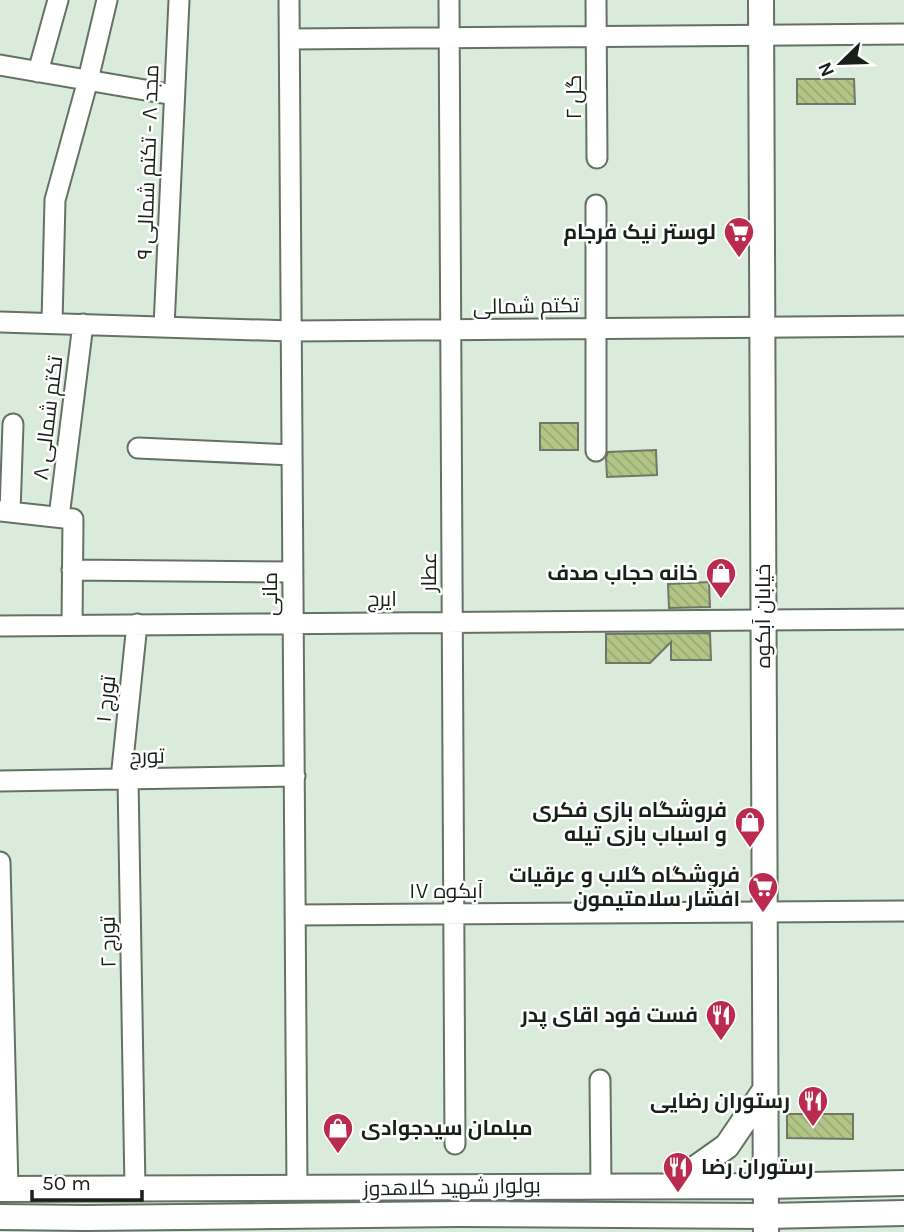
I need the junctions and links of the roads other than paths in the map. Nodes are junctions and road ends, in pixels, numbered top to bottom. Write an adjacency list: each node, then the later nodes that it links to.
1 (58, 0): 14 (street)
2 (107, 0): 15 (street)
3 (179, 0): 16 (street, مجد ۸ - تکتم شمالی ۹)
4 (289, 0): 12 (street, مانی)
5 (449, 0): 11 (street, عطار)
6 (596, 0): 10 (street, گل ۲)
7 (761, 0): 8 (main road, خیابان آبکوه)
8 (761, 34): 9 (street); 10 (street); 22 (main road, خیابان آبکوه)
9 (904, 34)
10 (596, 36): 11 (street); 17 (street, گل ۲)
11 (450, 38): 12 (street); 26 (street, عطار)
12 (290, 39): 27 (street, مانی)
13 (0, 65): 14 (street)
14 (38, 72): 15 (street)
15 (88, 80): 16 (street); 20 (street)
16 (174, 95): 24 (street, مجد ۸ - تکتم شمالی ۹)
17 (597, 158)
18 (596, 205): 25 (street)
19 (0, 323): 20 (street, تکتم شمالی)
20 (52, 323): 21 (street, تکتم شمالی)
21 (83, 324): 24 (street, تکتم شمالی); 33 (street, تکتم شمالی ۸)
22 (762, 326): 23 (street, تکتم شمالی); 25 (street, تکتم شمالی); 37 (main road, خیابان آبکوه)
23 (904, 326)
24 (164, 327): 27 (street, تکتم شمالی)
25 (596, 328): 26 (street, تکتم شمالی); 30 (street)
26 (451, 329): 27 (street, تکتم شمالی); 38 (street, عطار)
27 (292, 331): 31 (street, مانی)
28 (13, 424): 32 (street)
29 (138, 448): 31 (street)
30 (596, 451)
31 (292, 455): 35 (street, مانی)
32 (5, 512): 33 (street)
33 (59, 517): 34 (street)
34 (72, 570): 35 (street); 41 (street)
35 (293, 572): 39 (street, مانی)
36 (904, 619): 37 (street, ایرج)
37 (763, 620): 38 (street, ایرج); 48 (main road, خیابان آبکوه)
38 (452, 622): 39 (street, ایرج); 49 (street, عطار)
39 (293, 623): 40 (street, ایرج); 43 (street, مانی)
40 (137, 624): 41 (street, ایرج); 44 (street, تورج ۱)
41 (72, 625): 42 (street, ایرج)
42 (0, 626)
43 (295, 776): 44 (street, تورج); 50 (street, مانی)
44 (125, 779): 45 (street, تورج); 59 (street, تورج ۲)
45 (0, 781)
46 (0, 862): 58 (street)
47 (904, 911): 48 (street, آبکوه ۱۷)
48 (765, 912): 49 (street, آبکوه ۱۷); 52 (main road, خیابان آبکوه)
49 (454, 914): 50 (street, آبکوه ۱۷); 53 (street, عطار)
50 (295, 915): 60 (street, مانی)
51 (600, 1080): 55 (street)
52 (765, 1090): 56 (main road); 57 (main road, خیابان آبکوه)
53 (455, 1144)
54 (904, 1183): 57 (main road, بولوار شهید کلاهدوز)
55 (601, 1185): 56 (main road, بولوار شهید کلاهدوز); 60 (main road, بولوار شهید کلاهدوز)
56 (672, 1185): 57 (main road, بولوار شهید کلاهدوز)
57 (765, 1186): 67 (main road, خیابان آبکوه)
58 (4, 1189): 59 (main road, بولوار شهید کلاهدوز)
59 (135, 1189): 60 (main road, بولوار شهید کلاهدوز)
60 (297, 1189)
61 (904, 1213): 67 (main road, بولوار شهید کلاهدوز)
62 (0, 1217): 68 (main road, بولوار شهید کلاهدوز)
63 (600, 1223): 65 (main road, بولوار شهید کلاهدوز); 66 (main road, بولوار شهید کلاهدوز)
64 (193, 1224): 65 (main road, بولوار شهید کلاهدوز); 68 (main road, بولوار شهید کلاهدوز)
65 (299, 1224)
66 (727, 1224): 67 (main road, بولوار شهید کلاهدوز)
67 (766, 1224)
68 (85, 1225)

